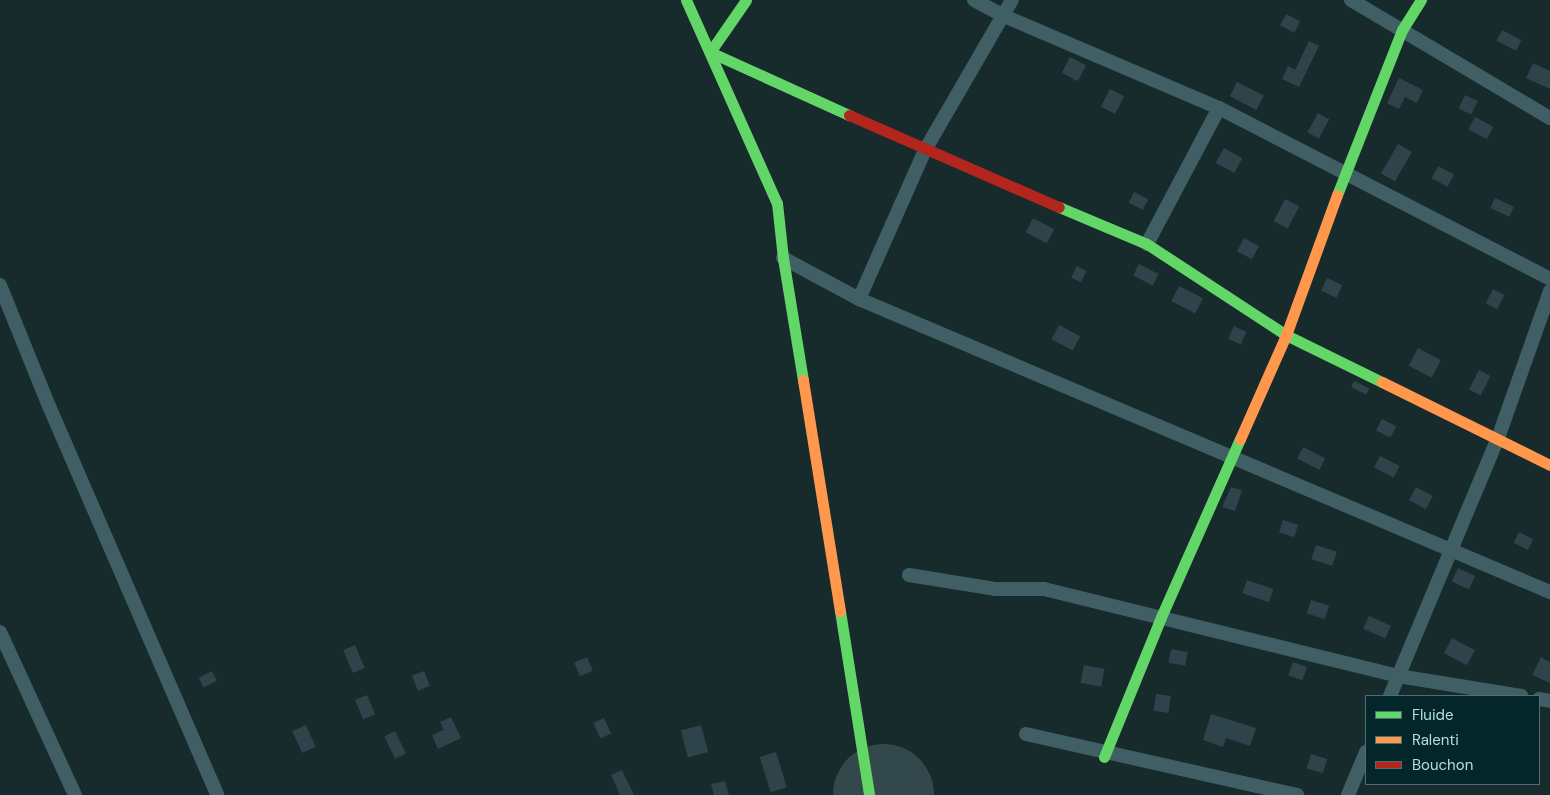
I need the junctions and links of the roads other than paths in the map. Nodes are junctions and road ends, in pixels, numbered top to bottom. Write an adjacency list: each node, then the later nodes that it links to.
1 (686, 0): 9 (street)
2 (746, 0): 9 (street)
3 (974, 0): 7 (street)
4 (1012, 0): 7 (street)
5 (1350, 0): 8 (street)
6 (1421, 0): 8 (street)
7 (1004, 16): 10 (street); 12 (street)
8 (1402, 30): 11 (street); 13 (street)
9 (710, 52): 12 (street); 15 (street)
10 (1219, 108): 13 (street); 14 (street)
11 (1550, 118)
12 (925, 150): 14 (street); 19 (street)
13 (1344, 174): 16 (street); 20 (street)
14 (1147, 244): 20 (street)
15 (783, 258): 19 (street); 37 (street)
16 (1550, 279)
17 (0, 285): 36 (street)
18 (1550, 291): 21 (street)
19 (859, 300): 22 (street)
20 (1286, 335): 21 (street); 22 (street)
21 (1498, 438): 23 (street); 24 (street)
22 (1232, 458): 24 (street); 27 (street)
23 (1550, 465)
24 (1450, 550): 26 (street); 29 (street)
25 (909, 575): 27 (street)
26 (1550, 592)
27 (1161, 618): 29 (street); 33 (street)
28 (0, 632): 35 (street)
29 (1398, 676): 30 (street); 31 (street)
30 (1390, 695)
31 (1515, 695)
32 (1026, 734): 33 (street)
33 (1105, 754): 38 (street)
34 (1365, 754): 39 (street)
35 (75, 795)
36 (217, 795)
37 (869, 795)
38 (1297, 795)
39 (1348, 795)

